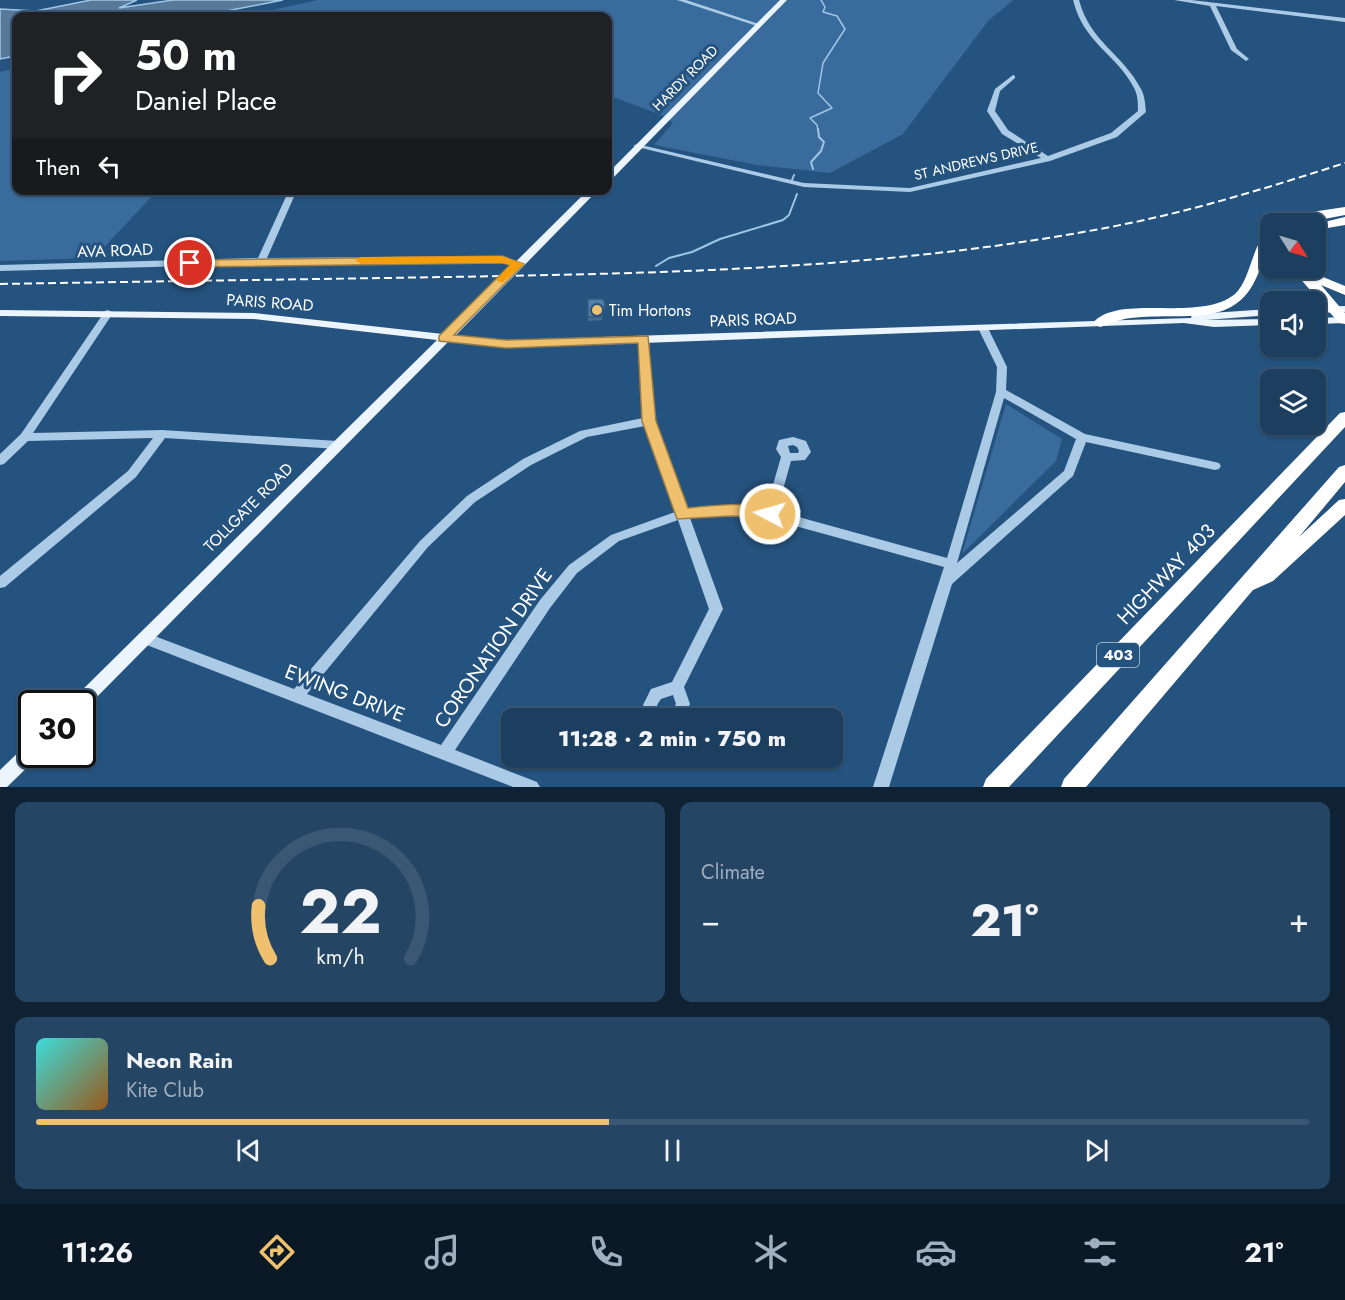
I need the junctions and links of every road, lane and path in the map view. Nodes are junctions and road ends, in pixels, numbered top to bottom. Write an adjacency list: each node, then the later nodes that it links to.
1 (680, 0): 7 (street)
2 (784, 0): 7 (main road, HARDY ROAD)
3 (1076, 0): 11 (street, ST ANDREWS DRIVE)
4 (1177, 0): 5 (street)
5 (1212, 4): 6 (street); 8 (street)
6 (1345, 20)
7 (759, 25): 10 (main road, HARDY ROAD)
8 (1246, 59)
9 (1013, 77): 11 (street)
10 (637, 146): 11 (street, ST ANDREWS DRIVE); 12 (main road, HARDY ROAD)
11 (1047, 159)
12 (612, 174)
13 (291, 195): 20 (street)
14 (589, 195): 21 (main road)
15 (1345, 211): 16 (highway)
16 (1326, 214)
17 (1345, 221): 18 (highway)
18 (1326, 225)
19 (1260, 248): 34 (highway)
20 (261, 261): 21 (street, AVA ROAD); 22 (street, AVA ROAD)
21 (518, 264): 36 (main road)
22 (0, 268)
23 (1309, 279): 30 (highway)
24 (1319, 279): 25 (highway)
25 (1345, 291)
26 (1260, 312): 32 (main road, PARIS ROAD)
27 (1326, 312): 30 (main road)
28 (0, 313): 29 (main road, PARIS ROAD)
29 (108, 313): 36 (main road, PARIS ROAD); 42 (street)
30 (1342, 314): 31 (main road)
31 (1326, 318)
32 (1184, 320): 33 (main road, PARIS ROAD); 34 (main road, PARIS ROAD)
33 (1260, 322)
34 (1100, 323): 35 (main road, PARIS ROAD)
35 (983, 328): 37 (main road, PARIS ROAD); 38 (street)
36 (444, 339): 37 (main road, PARIS ROAD); 44 (main road, TOLLGATE ROAD)
37 (644, 339): 40 (street)
38 (1001, 392): 43 (street); 52 (street)
39 (1345, 417): 65 (highway, HIGHWAY 403 / 403)
40 (649, 421): 50 (street); 59 (street)
41 (162, 434): 42 (street); 44 (street); 54 (street)
42 (25, 437): 46 (street)
43 (1082, 437): 47 (street); 53 (street)
44 (338, 445): 56 (main road, TOLLGATE ROAD)
45 (787, 457): 51 (street)
46 (0, 461)
47 (1215, 466)
48 (1345, 471): 55 (highway)
49 (1345, 505): 55 (highway)
50 (682, 514): 51 (street, CORONATION DRIVE); 57 (street); 60 (street, CORONATION DRIVE)
51 (770, 514): 52 (street, CORONATION DRIVE)
52 (951, 564): 53 (street)
53 (946, 581): 64 (street)
54 (0, 583)
55 (1240, 591): 66 (highway)
56 (144, 638): 58 (main road, TOLLGATE ROAD); 59 (street, EWING DRIVE)
57 (677, 687)
58 (93, 690)
59 (296, 698): 60 (street, EWING DRIVE)
60 (444, 753): 63 (street, EWING DRIVE)
61 (18, 765): 62 (main road)
62 (0, 782)
63 (532, 787)
64 (881, 787)
65 (994, 787)
66 (1072, 787)

